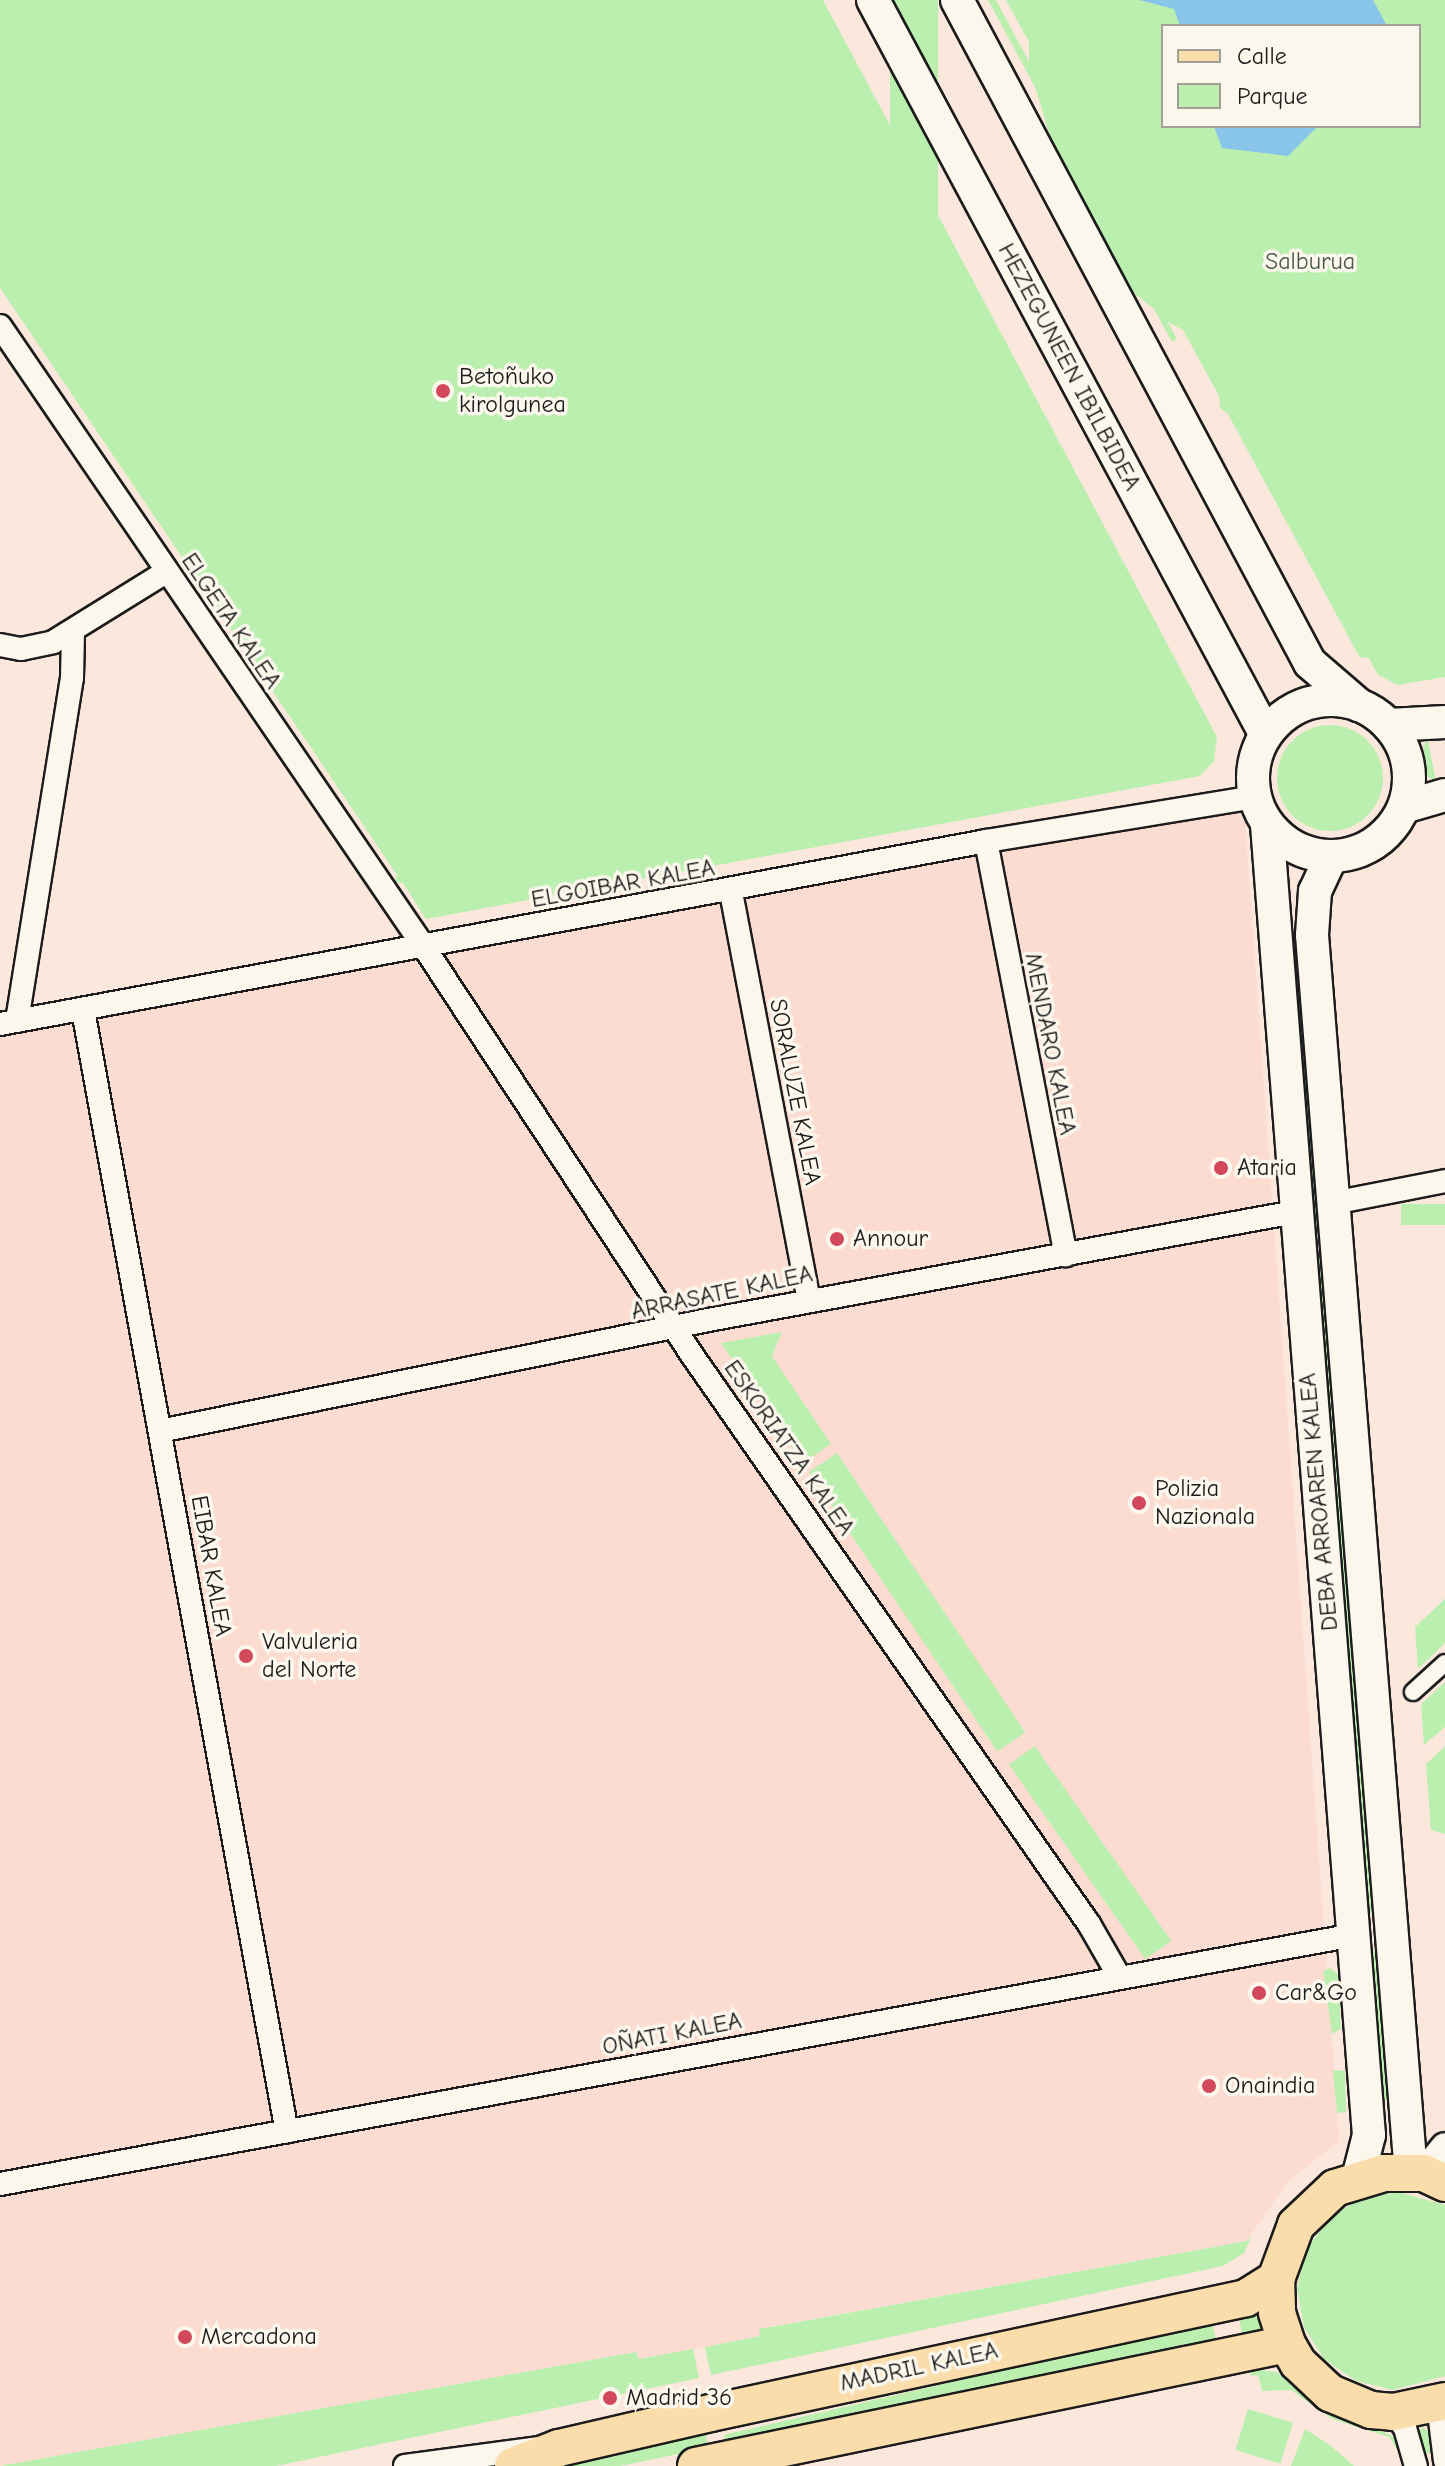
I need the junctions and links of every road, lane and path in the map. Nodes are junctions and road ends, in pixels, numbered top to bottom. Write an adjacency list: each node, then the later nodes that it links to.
1 (873, 0): 10 (main road, HEZEGUNEEN IBILBIDEA)
2 (957, 0): 7 (main road)
3 (0, 326): 4 (street, ELGETA KALEA)
4 (166, 572): 5 (street); 17 (street, ELGETA KALEA)
5 (73, 633): 6 (street); 19 (street)
6 (0, 645)
7 (1359, 705): 9 (main road); 10 (main road)
8 (1445, 722): 9 (main road)
9 (1389, 725): 12 (main road)
10 (1266, 735): 13 (main road)
11 (1445, 795): 12 (main road)
12 (1404, 807): 15 (main road)
13 (1261, 811): 14 (street, ELGOIBAR KALEA); 15 (main road); 22 (main road, DEBA ARROAREN KALEA)
14 (986, 841): 16 (street, ELGOIBAR KALEA); 23 (street, MENDARO KALEA)
15 (1331, 857): 21 (main road, DEBA ARROAREN KALEA)
16 (731, 892): 17 (street, ELGOIBAR KALEA); 24 (street, SORALUZE KALEA)
17 (422, 944): 18 (street, ELGOIBAR KALEA); 25 (street, ESKORIATZA KALEA)
18 (83, 1010): 19 (street, ELGOIBAR KALEA); 26 (street, EIBAR KALEA)
19 (9, 1023)
20 (1445, 1181): 21 (street)
21 (1333, 1203): 32 (main road, DEBA ARROAREN KALEA)
22 (1295, 1212): 23 (street, ARRASATE KALEA); 29 (main road, DEBA ARROAREN KALEA)
23 (1066, 1255): 24 (street, ARRASATE KALEA)
24 (809, 1301): 25 (street, ARRASATE KALEA)
25 (675, 1329): 26 (street, ARRASATE KALEA); 30 (street, ESKORIATZA KALEA)
26 (160, 1431): 31 (street, EIBAR KALEA)
27 (1445, 1663): 28 (street)
28 (1413, 1692)
29 (1354, 1935): 30 (street, OÑATI KALEA); 33 (main road, DEBA ARROAREN KALEA)
30 (1120, 1978): 31 (street, OÑATI KALEA)
31 (287, 2132): 34 (street, OÑATI KALEA)
32 (1431, 2169): 33 (main road)
33 (1358, 2178): 35 (main road)
34 (0, 2184)
35 (1276, 2279): 36 (main road); 39 (main road, MADRIL KALEA)
36 (1287, 2344): 38 (main road); 43 (main road)
37 (1441, 2402): 38 (main road); 40 (street)
38 (1393, 2412): 44 (street)
39 (559, 2448): 41 (street, MADRIL KALEA); 42 (main road, MADRIL KALEA)
40 (1445, 2461)
41 (405, 2466)
42 (513, 2466)
43 (696, 2466)
44 (1416, 2466)

